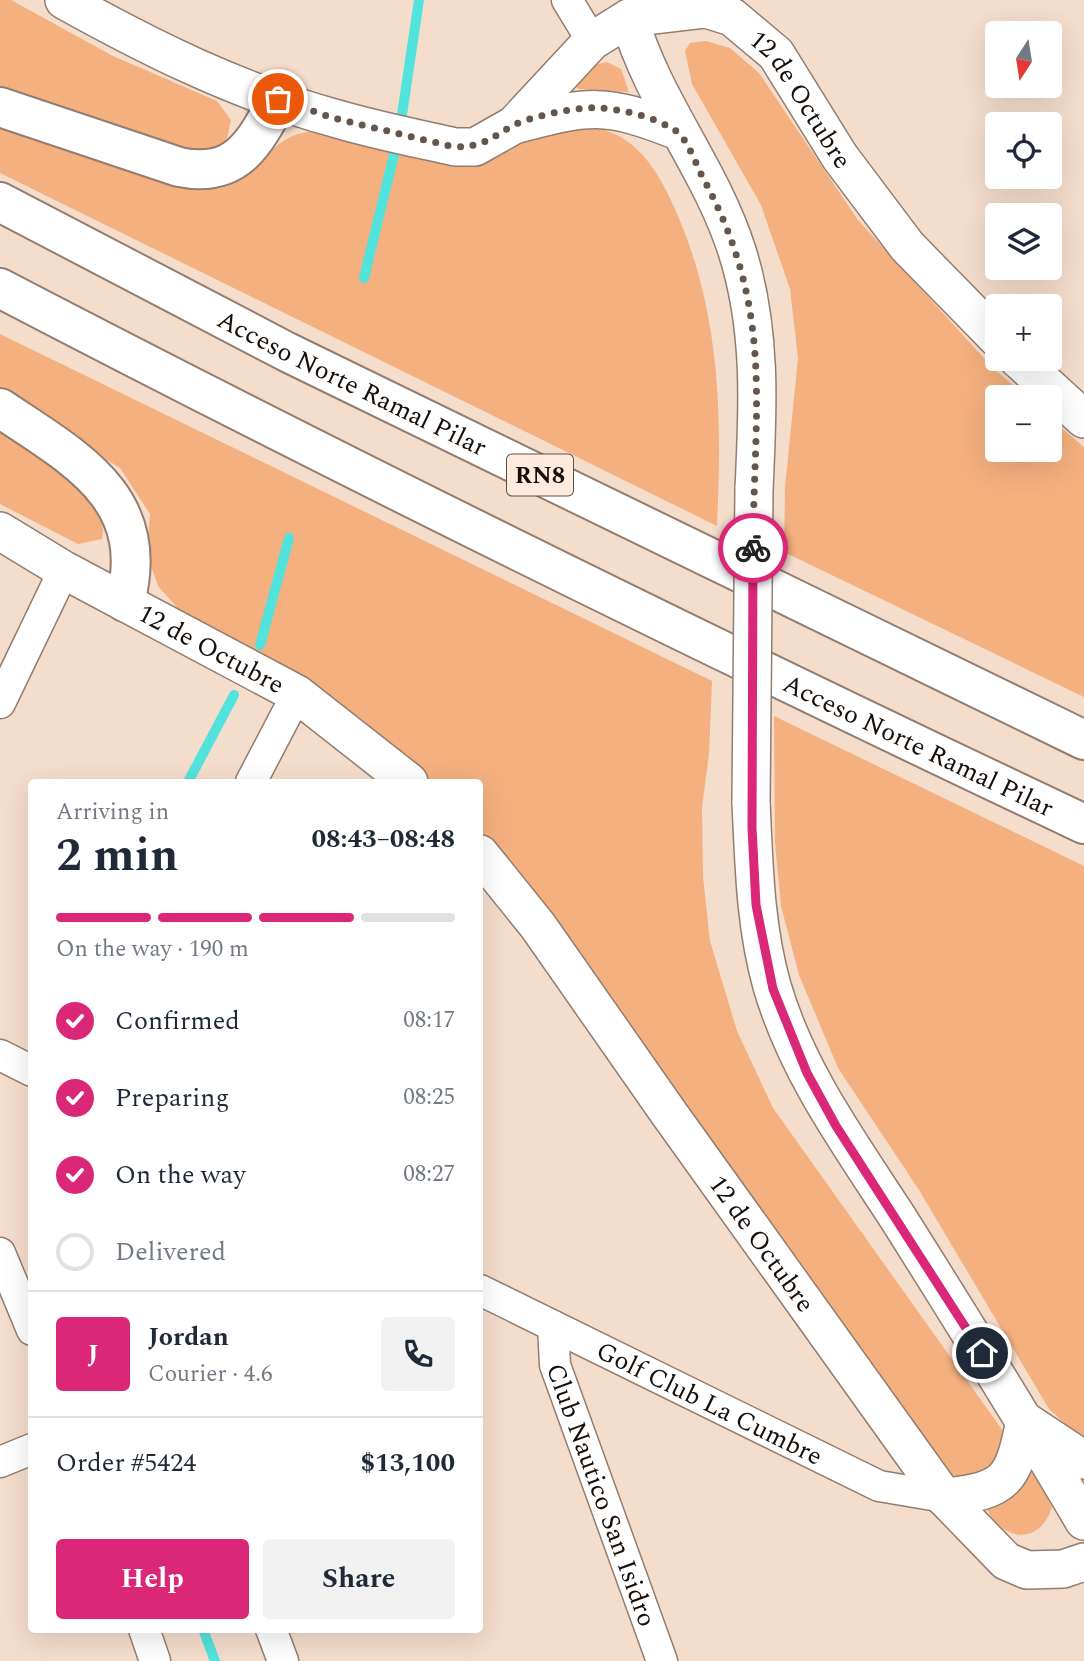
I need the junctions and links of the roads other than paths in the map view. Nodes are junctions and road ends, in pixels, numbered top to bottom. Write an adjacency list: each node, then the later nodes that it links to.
1 (64, 0): 5 (street, 12 de Octubre)
2 (566, 0): 4 (street)
3 (629, 18): 4 (street, 12 de Octubre); 8 (street); 11 (street, 12 de Octubre)
4 (592, 41): 7 (street, 12 de Octubre)
5 (278, 99): 6 (highway); 7 (street, 12 de Octubre)
6 (0, 107)
7 (514, 125): 8 (street)
8 (678, 131): 31 (street, bridge)
9 (0, 202): 20 (highway, Acceso Norte Ramal Pilar / RN8)
10 (0, 288): 23 (highway, Acceso Norte Ramal Pilar)
11 (985, 326)
12 (1031, 371): 14 (street)
13 (0, 408): 17 (highway)
14 (1084, 419)
15 (0, 531): 16 (street, 12 de Octubre)
16 (64, 570): 17 (street, 12 de Octubre); 19 (street)
17 (125, 602): 18 (street, 12 de Octubre)
18 (297, 694): 21 (street); 22 (street, 12 de Octubre)
19 (0, 703)
20 (1084, 740)
21 (253, 779)
22 (405, 779)
23 (1084, 824)
24 (483, 858): 35 (street, 12 de Octubre)
25 (2, 1059): 26 (street)
26 (28, 1069)
27 (0, 1253): 29 (street)
28 (483, 1291): 30 (street, Golf Club La Cumbre)
29 (28, 1320)
30 (554, 1326): 35 (street, Golf Club La Cumbre); 42 (street, Club Nautico San Isidro)
31 (1025, 1421): 33 (street); 35 (street); 36 (street)
32 (28, 1451): 34 (street)
33 (1084, 1460)
34 (0, 1462)
35 (944, 1497): 37 (street, 12 de Octubre)
36 (1084, 1521)
37 (1084, 1562)
38 (145, 1633): 40 (street)
39 (272, 1633): 41 (street)
40 (155, 1661)
41 (283, 1661)
42 (663, 1661)

